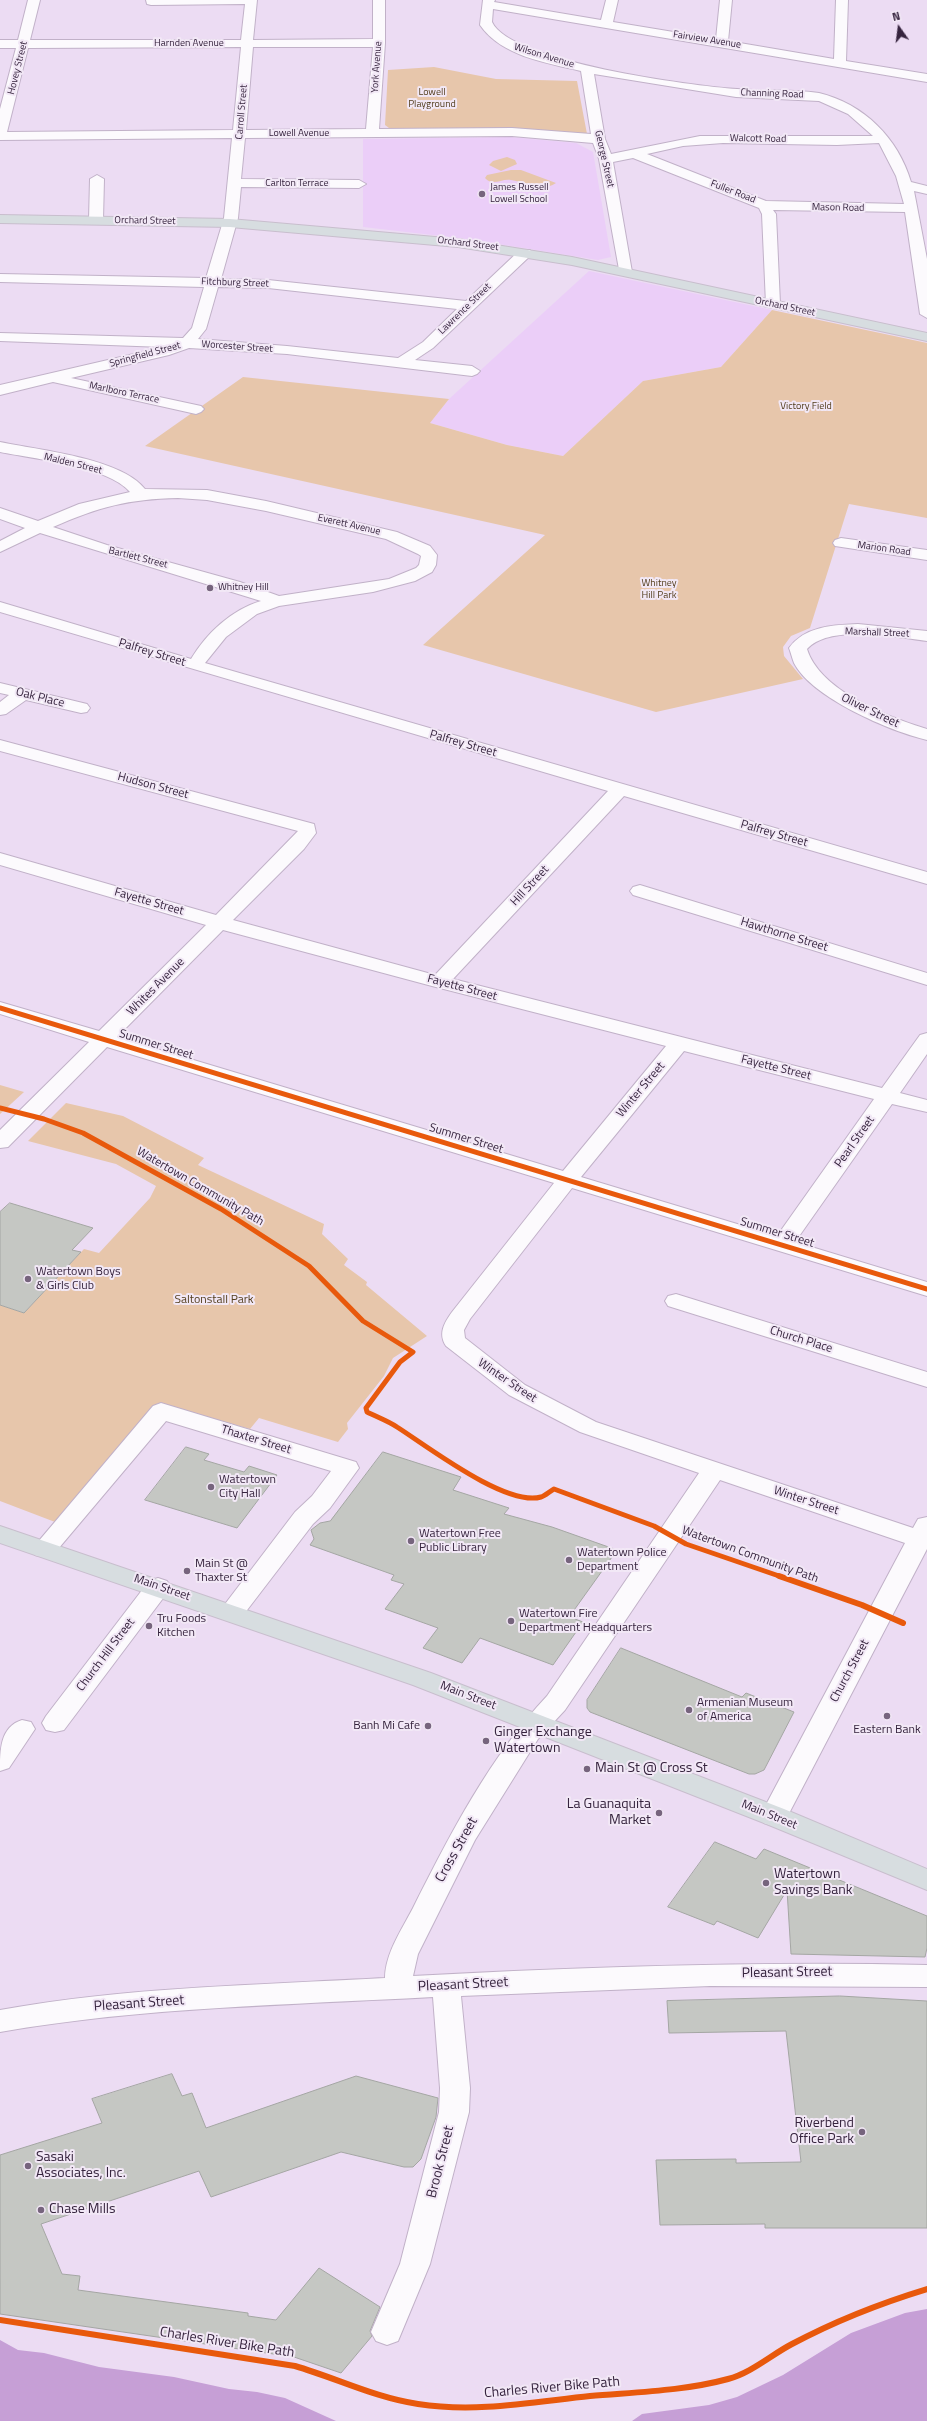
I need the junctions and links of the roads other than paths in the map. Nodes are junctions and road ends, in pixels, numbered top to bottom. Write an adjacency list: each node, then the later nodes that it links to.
1 (34, 0): 14 (street, Hovey Street)
2 (251, 0): 7 (street); 10 (street, Carroll Street)
3 (379, 0): 11 (street, York Avenue)
4 (612, 0): 9 (street)
5 (726, 0): 12 (street)
6 (842, 0): 15 (street)
7 (151, 1)
8 (488, 2): 9 (street, Fairview Avenue); 16 (street, Wilson Avenue)
9 (606, 24): 12 (street, Fairview Avenue)
10 (248, 43): 11 (street, Harnden Avenue); 14 (street, Harnden Avenue); 20 (street, Carroll Street)
11 (379, 43): 19 (street, York Avenue)
12 (722, 43): 15 (street, Fairview Avenue)
13 (0, 44): 14 (street, Harnden Avenue)
14 (23, 44): 18 (street, Hovey Street)
15 (840, 63): 17 (street, Fairview Avenue)
16 (587, 69): 22 (street, George Street); 23 (street, Channing Road)
17 (927, 78)
18 (6, 88): 21 (street, Hovey Street)
19 (377, 133): 20 (street, Lowell Avenue); 22 (street, Lowell Avenue)
20 (240, 134): 21 (street, Lowell Avenue); 27 (street, Carroll Street)
21 (0, 135)
22 (598, 139): 25 (street, George Street)
23 (883, 139): 24 (street, Walcott Road); 29 (street, Channing Road)
24 (634, 154): 25 (street); 31 (street, Fuller Road)
25 (606, 159): 37 (street, George Street)
26 (97, 179): 34 (street)
27 (235, 184): 28 (street, Carlton Terrace); 35 (street, Carroll Street)
28 (358, 184)
29 (904, 184): 30 (street); 32 (street, Channing Road)
30 (927, 190)
31 (764, 204): 32 (street, Mason Road); 40 (street, Fuller Road)
32 (911, 208): 42 (street, Channing Road)
33 (0, 219): 34 (main road, Orchard Street)
34 (96, 220): 35 (main road, Orchard Street)
35 (230, 223): 36 (main road, Orchard Street); 39 (street, Springfield Street)
36 (525, 252): 37 (main road, Orchard Street); 41 (street, Lawrence Street)
37 (625, 272): 40 (main road, Orchard Street)
38 (0, 278): 39 (street, Fitchburg Street)
39 (214, 283): 41 (street, Fitchburg Street); 45 (street, Springfield Street)
40 (773, 304): 43 (main road, Orchard Street)
41 (468, 306): 46 (street, Lawrence Street)
42 (927, 314)
43 (927, 336)
44 (0, 337): 45 (street, Worcester Street)
45 (187, 343): 46 (street, Worcester Street); 48 (street, Springfield Street)
46 (402, 362): 47 (street, Worcester Street)
47 (472, 370)
48 (52, 378): 49 (street, Springfield Street); 50 (street, Marlboro Terrace)
49 (0, 390)
50 (196, 409)
51 (0, 447): 52 (street, Malden Street)
52 (140, 494): 54 (street, Everett Avenue); 58 (street, Everett Avenue)
53 (0, 513): 54 (street, Bartlett Street)
54 (39, 527): 56 (street, Everett Avenue); 58 (street, Bartlett Street)
55 (841, 543): 57 (street, Marion Road)
56 (0, 547)
57 (927, 555)
58 (277, 601): 62 (street, Everett Avenue)
59 (0, 607): 62 (street, Palfrey Street)
60 (927, 636): 61 (street, Marshall Street)
61 (804, 639): 67 (street, Oliver Street)
62 (195, 666): 69 (street, Palfrey Street)
63 (0, 688): 64 (street, Oak Place)
64 (22, 694): 65 (street, Oak Place); 66 (street)
65 (81, 708)
66 (0, 710)
67 (927, 735)
68 (0, 745): 70 (street, Hudson Street)
69 (620, 789): 72 (street, Palfrey Street); 76 (street, Hill Street)
70 (307, 828): 74 (street, Whites Avenue)
71 (0, 858): 74 (street, Fayette Street)
72 (927, 878)
73 (640, 891): 75 (street, Hawthorne Street)
74 (221, 923): 76 (street, Fayette Street); 78 (street, Whites Avenue)
75 (927, 978)
76 (439, 982): 80 (street, Fayette Street)
77 (0, 1008): 78 (street, Summer Street)
78 (104, 1039): 83 (street, Whites Avenue); 84 (street, Summer Street)
79 (927, 1039): 81 (street, Pearl Street)
80 (679, 1044): 81 (street, Fayette Street); 84 (street, Winter Street)
81 (888, 1096): 82 (street, Fayette Street); 85 (street, Pearl Street)
82 (927, 1106)
83 (0, 1142)
84 (567, 1180): 85 (street, Summer Street); 89 (street, Winter Street)
85 (782, 1245): 86 (street, Summer Street)
86 (927, 1289)
87 (676, 1301): 88 (street, Church Place)
88 (927, 1380)
89 (714, 1470): 90 (street, Winter Street); 95 (street, Cross Street)
90 (923, 1532): 99 (street, Church Street)
91 (0, 1534): 92 (main road, Main Street)
92 (44, 1549): 93 (main road, Main Street); 94 (street, Thaxter Street)
93 (158, 1587): 94 (main road, Main Street); 96 (street, Church Hill Street)
94 (232, 1612): 95 (main road, Main Street)
95 (536, 1722): 99 (main road, Main Street); 103 (street, Cross Street)
96 (55, 1723)
97 (22, 1729): 98 (street)
98 (0, 1761)
99 (774, 1816): 100 (main road, Main Street)
100 (927, 1880)
101 (927, 1976): 102 (street, Pleasant Street)
102 (446, 1986): 103 (street, Pleasant Street); 105 (street, Brook Street)
103 (399, 1988): 104 (street, Pleasant Street)
104 (0, 2021)
105 (387, 2332)

